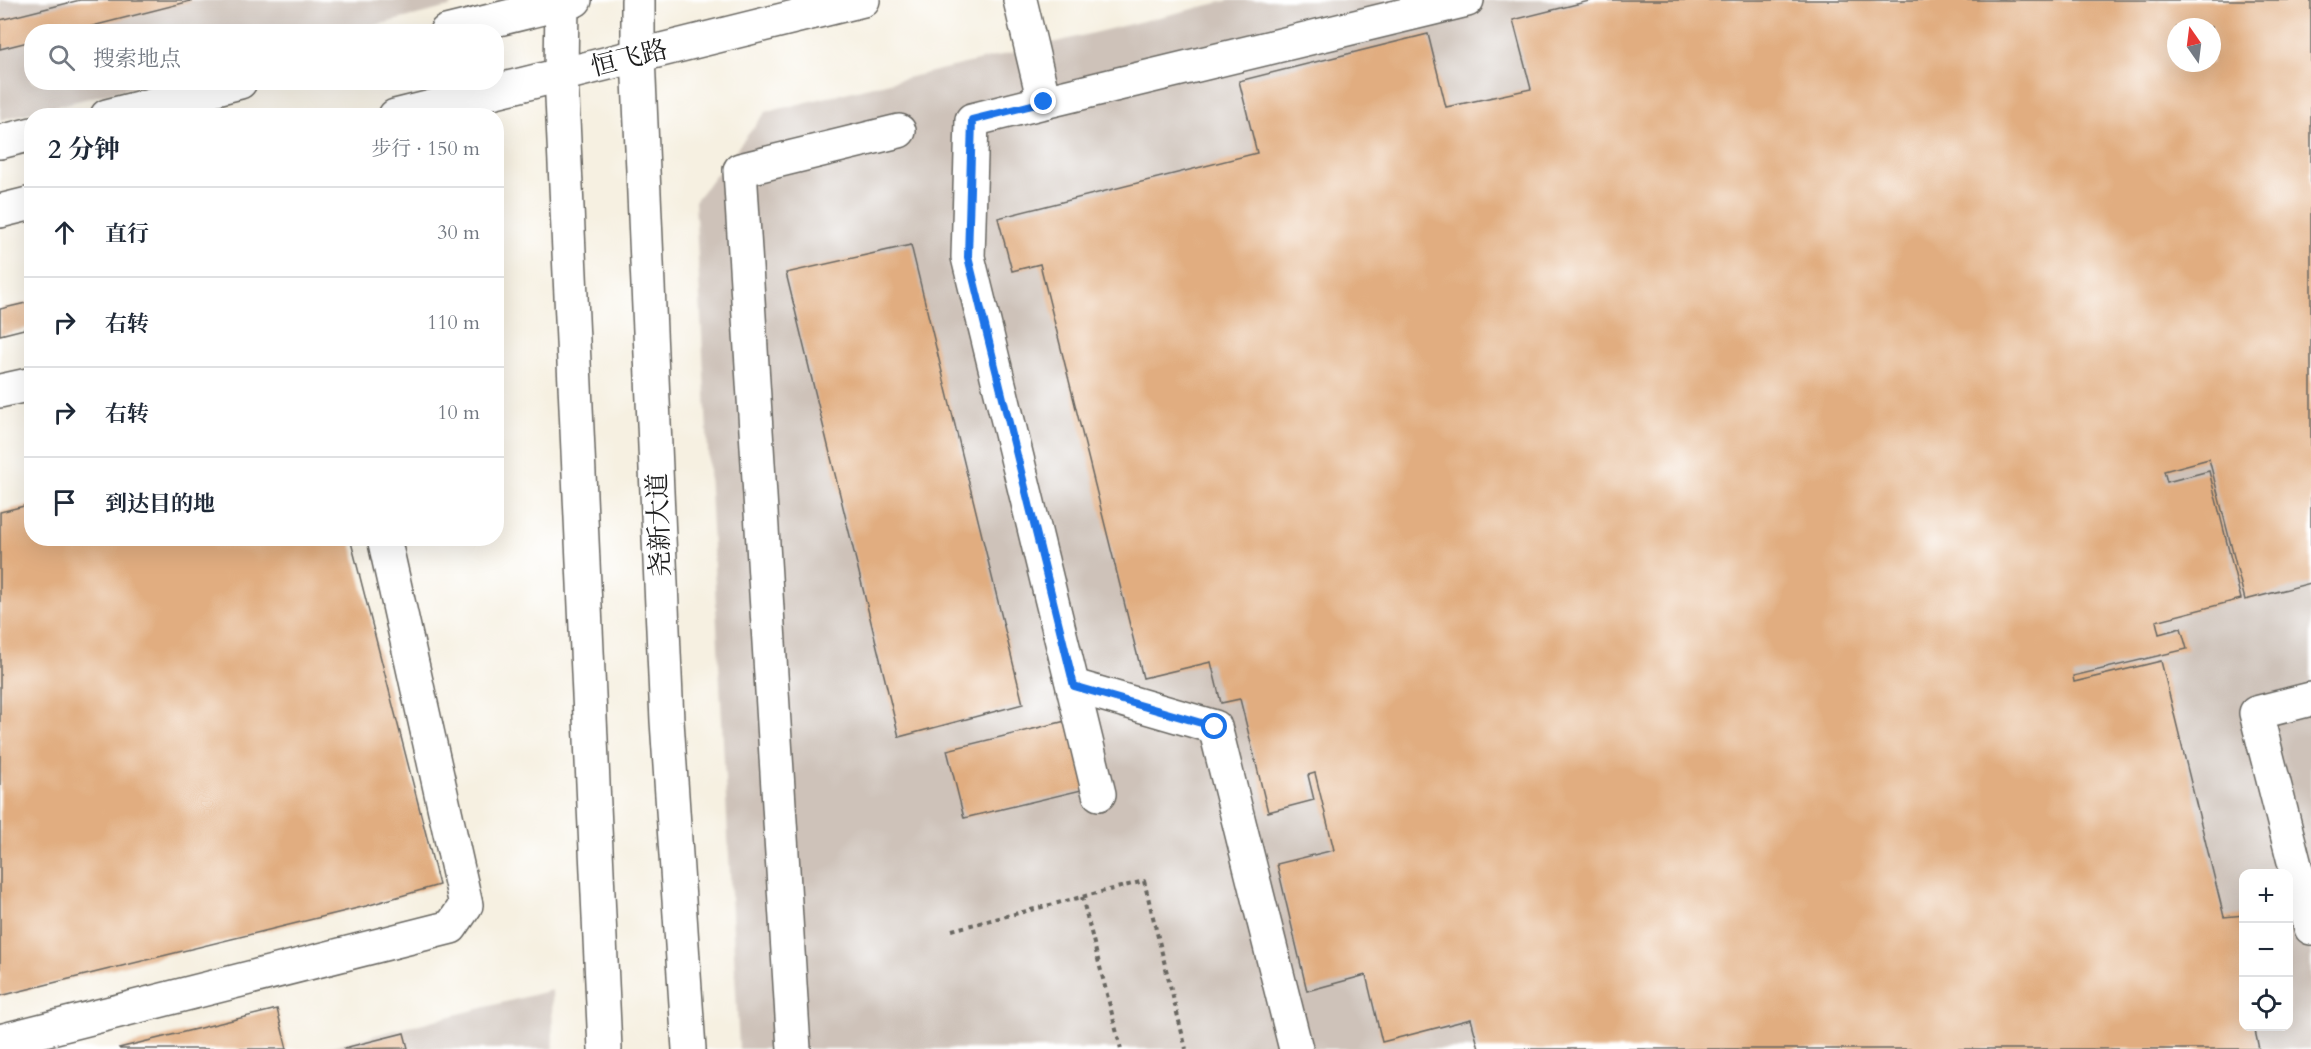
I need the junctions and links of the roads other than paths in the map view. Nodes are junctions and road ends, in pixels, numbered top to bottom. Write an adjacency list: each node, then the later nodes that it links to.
1 (638, 0): 7 (main road, 尧新大道)
2 (863, 0): 7 (main road, 恒飞路)
3 (1020, 0): 12 (main road)
4 (1467, 0): 12 (main road)
5 (567, 1): 6 (main road); 8 (main road)
6 (477, 24)
7 (638, 56): 8 (main road, 恒飞路); 29 (main road, 尧新大道)
8 (561, 75): 9 (main road, 恒飞路); 28 (main road)
9 (504, 89)
10 (209, 90): 13 (main road)
11 (500, 90): 14 (main road, 恒飞路)
12 (1044, 102): 23 (main road)
13 (138, 108)
14 (427, 108)
15 (899, 131): 30 (main road)
16 (24, 136): 17 (main road)
17 (0, 142)
18 (24, 205): 19 (main road)
19 (0, 211)
20 (24, 386): 21 (main road)
21 (0, 390)
22 (386, 546): 27 (main road)
23 (1074, 686): 25 (main road); 31 (main road)
24 (2311, 699): 26 (main road)
25 (1099, 794)
26 (2311, 928)
27 (0, 1041)
28 (605, 1049)
29 (689, 1049)
30 (794, 1049)
31 (1296, 1049)

